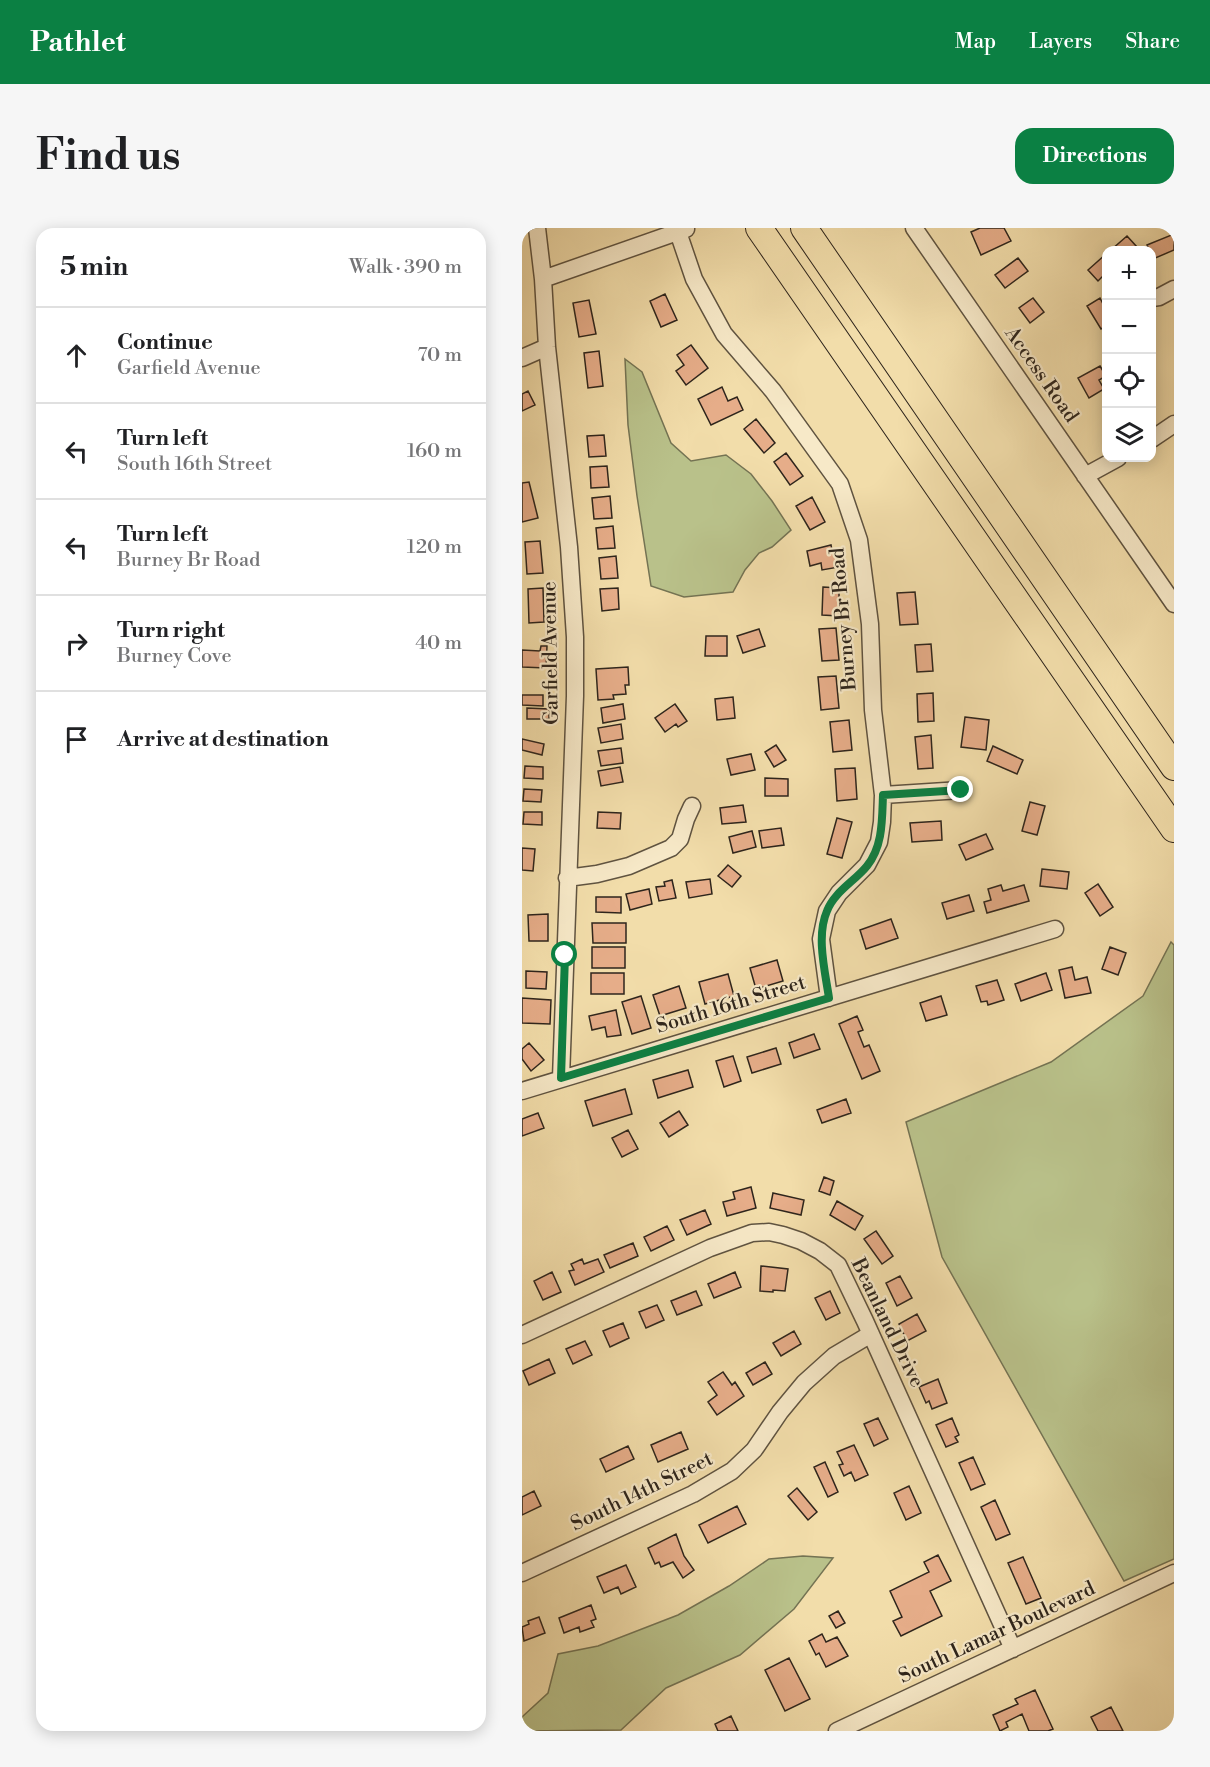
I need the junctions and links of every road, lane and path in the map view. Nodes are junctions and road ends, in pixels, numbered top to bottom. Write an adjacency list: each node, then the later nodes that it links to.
1 (537, 228): 6 (street, Garfield Avenue)
2 (914, 228): 14 (street, Access Road)
3 (683, 230): 6 (street); 18 (street, Burney Br Road)
4 (805, 230): 16 (highway)
5 (765, 236): 20 (highway)
6 (543, 279): 9 (street, Garfield Avenue)
7 (1174, 289): 8 (street)
8 (1156, 297)
9 (547, 347): 10 (street); 21 (street, Garfield Avenue)
10 (522, 358)
11 (1174, 424): 12 (street)
12 (1156, 436)
13 (1111, 462): 14 (street)
14 (1085, 476): 15 (street, Access Road)
15 (1174, 604)
16 (1174, 767)
17 (961, 790): 18 (street)
18 (883, 795): 23 (street, Burney Br Road)
19 (692, 806): 21 (street)
20 (1174, 829)
21 (567, 878): 24 (street, Garfield Avenue)
22 (1055, 929): 23 (street, South 16th Street)
23 (829, 998): 24 (street, South 16th Street)
24 (561, 1078): 25 (street, South 16th Street)
25 (522, 1091)
26 (871, 1334): 27 (street, Beanland Drive); 28 (street, South 14th Street); 30 (street, Beanland Drive)
27 (522, 1335)
28 (522, 1573)
29 (1174, 1573): 30 (street, South Lamar Boulevard)
30 (1013, 1648): 31 (street, South Lamar Boulevard)
31 (857, 1727): 32 (street, South Lamar Boulevard)
32 (837, 1731)

